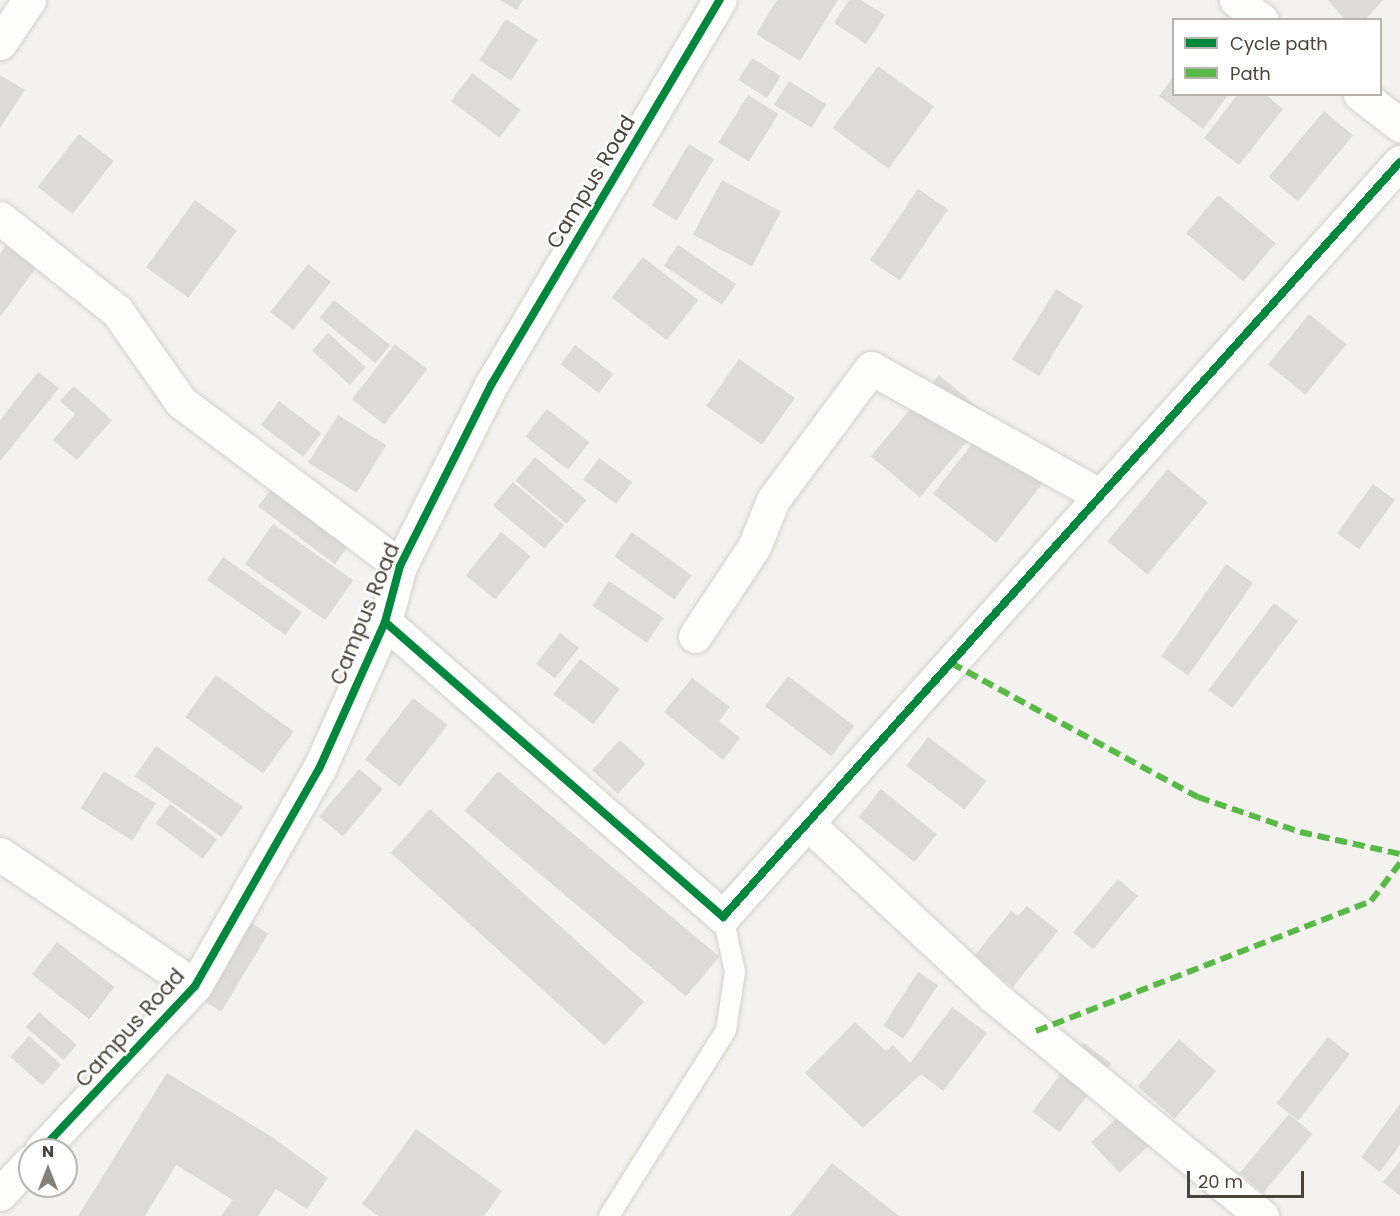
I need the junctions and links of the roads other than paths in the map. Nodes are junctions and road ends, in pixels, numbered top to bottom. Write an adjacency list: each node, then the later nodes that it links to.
1 (29, 0): 5 (street)
2 (720, 0): 11 (street, Campus Road)
3 (1236, 0): 4 (street)
4 (1259, 18)
5 (0, 43)
6 (1363, 96): 7 (street)
7 (1400, 125)
8 (1400, 162): 10 (street)
9 (0, 218): 11 (street)
10 (1101, 496): 13 (street); 14 (street)
11 (400, 566): 12 (street, Campus Road)
12 (385, 622): 16 (street); 17 (street, Campus Road)
13 (695, 636)
14 (807, 823): 16 (street); 22 (street)
15 (0, 854): 17 (street)
16 (723, 917): 21 (lane)
17 (195, 986): 18 (street, Campus Road)
18 (52, 1138)
19 (18, 1175): 20 (street)
20 (0, 1194)
21 (609, 1216)
22 (1262, 1216)

